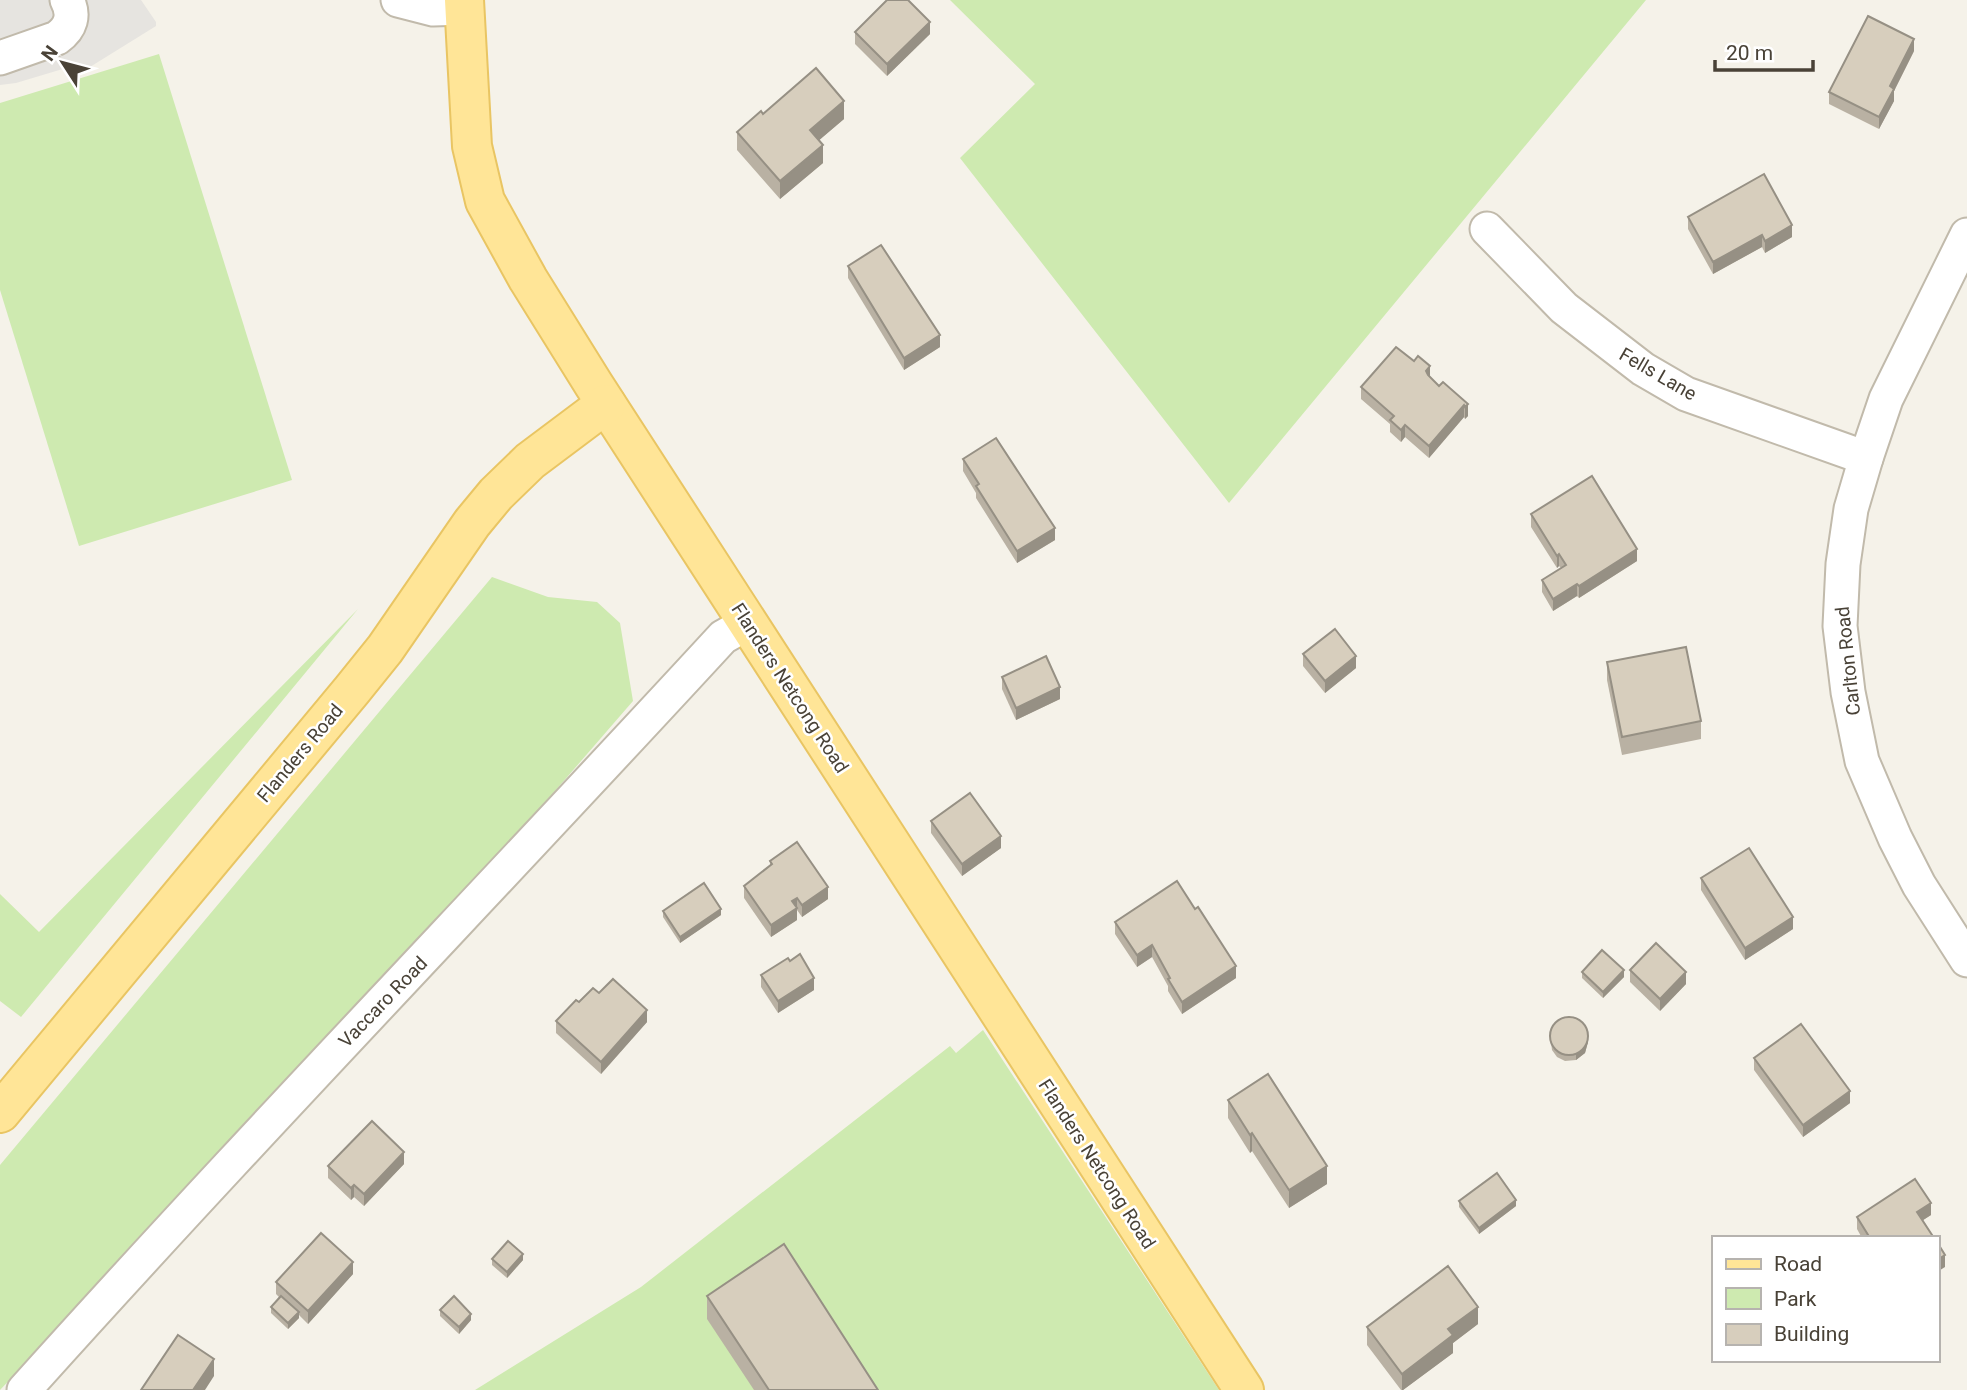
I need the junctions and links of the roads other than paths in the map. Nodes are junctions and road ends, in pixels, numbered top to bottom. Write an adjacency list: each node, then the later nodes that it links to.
1 (67, 0): 4 (street)
2 (398, 0): 3 (street, Flanders Netcong Road)
3 (464, 4): 7 (main road, Flanders Netcong Road)
4 (0, 58)
5 (1487, 229): 8 (street, Fells Lane)
6 (1967, 235): 8 (street, Carlton Road)
7 (606, 404): 9 (main road, Flanders Netcong Road); 11 (main road, Flanders Road)
8 (1866, 458): 10 (street, Carlton Road)
9 (748, 623): 12 (street, Vaccaro Road); 13 (main road, Flanders Netcong Road)
10 (1967, 960)
11 (0, 1113)
12 (24, 1390)
13 (1244, 1390)

